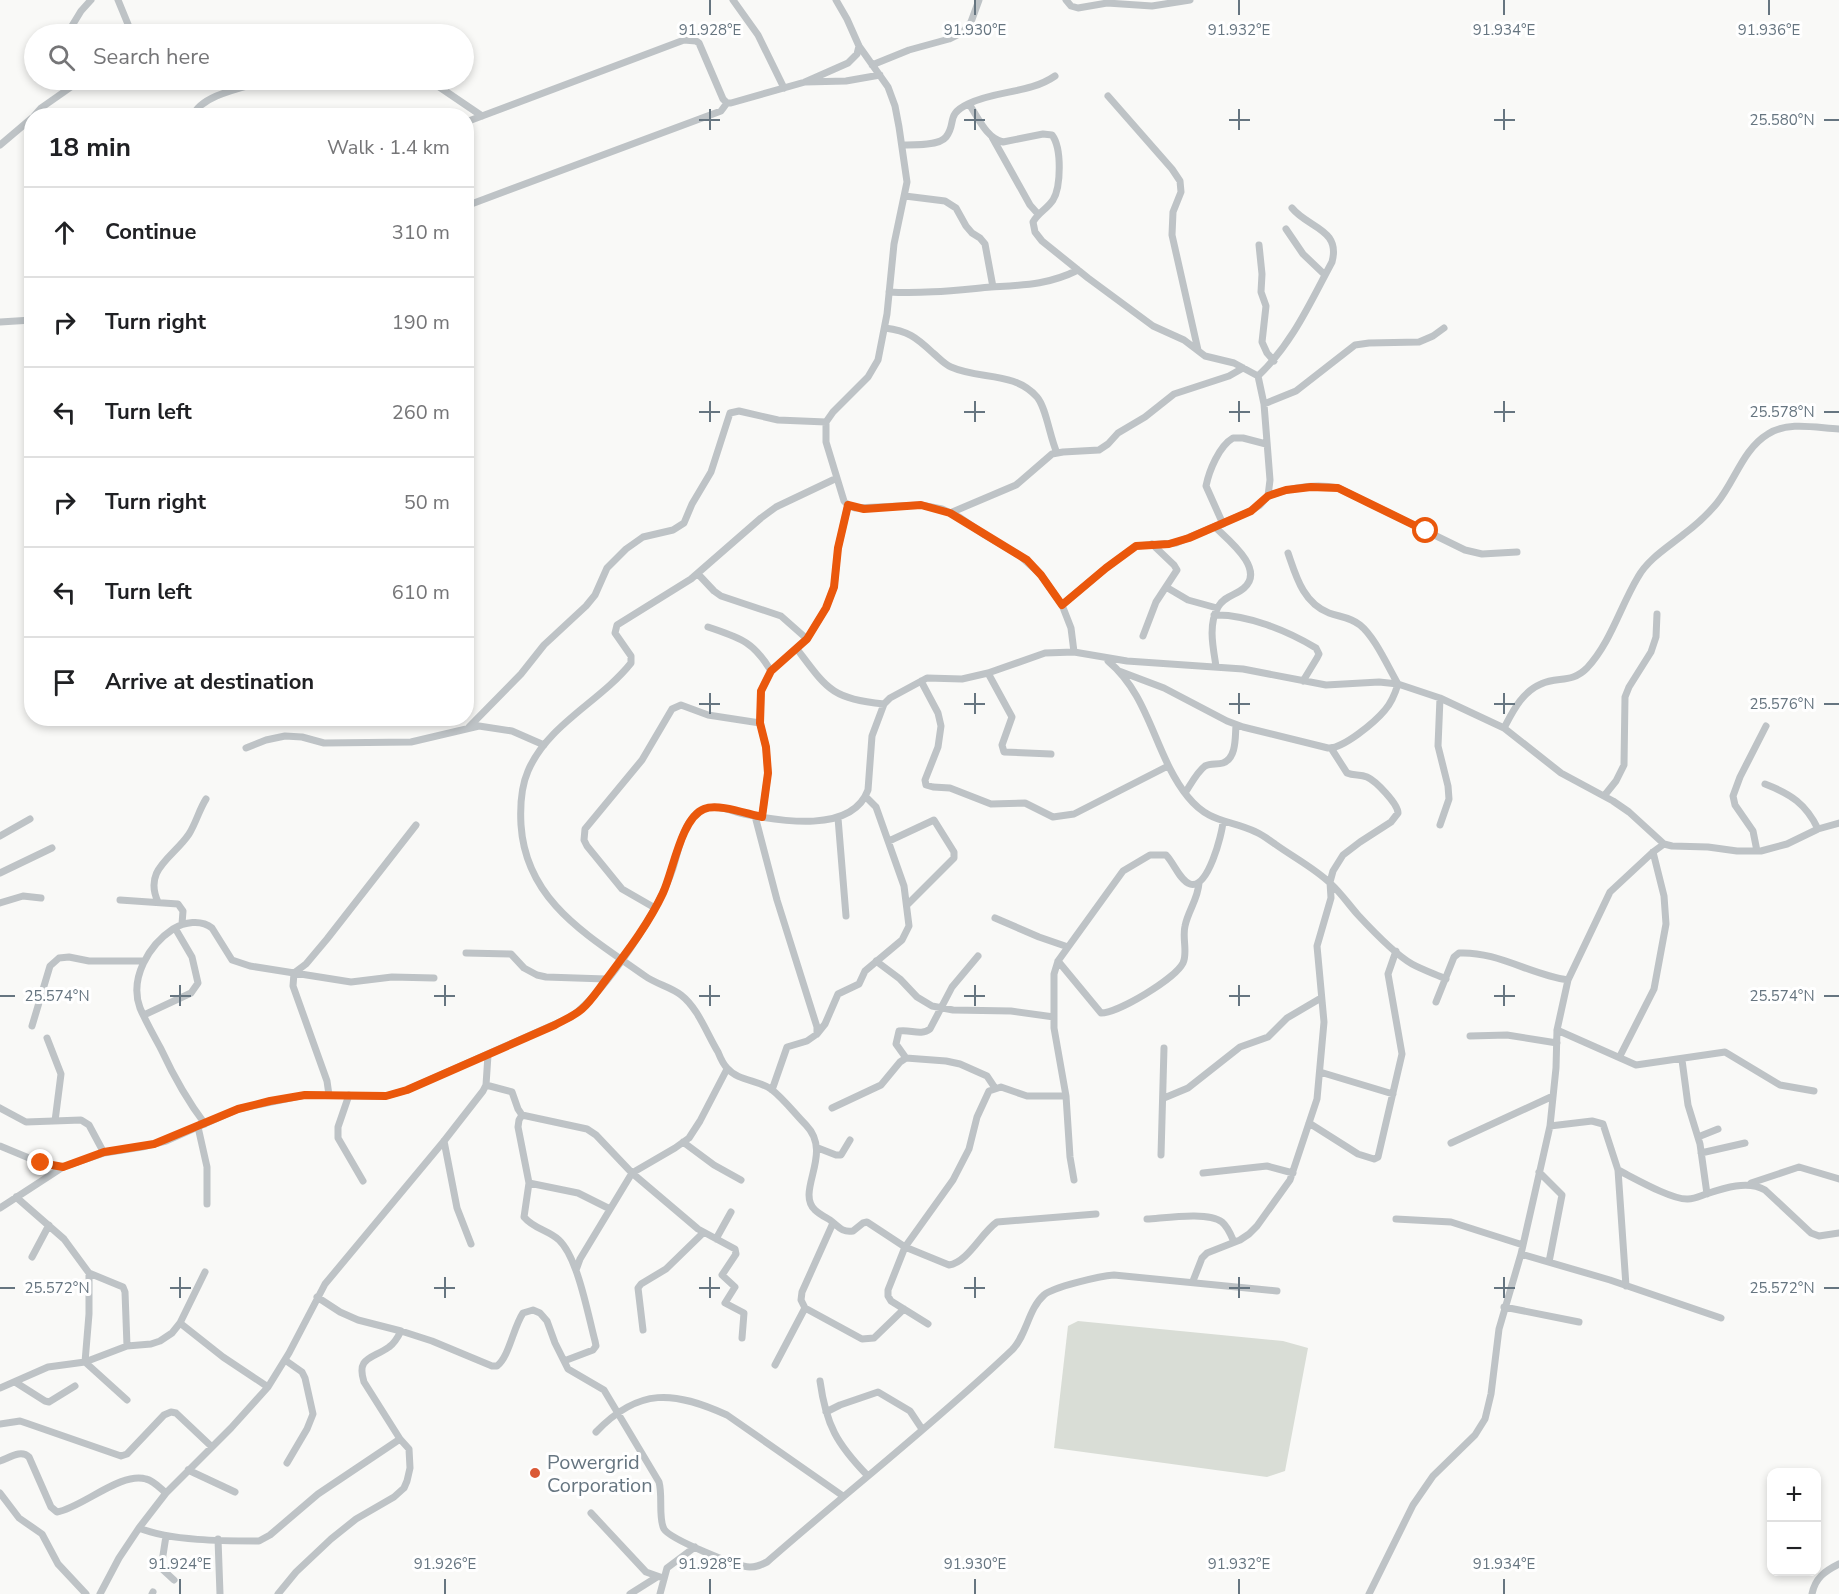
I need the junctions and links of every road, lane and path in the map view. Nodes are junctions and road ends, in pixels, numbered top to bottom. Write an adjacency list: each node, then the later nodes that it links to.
1 (91, 0): 8 (street)
2 (118, 0): 9 (street)
3 (733, 0): 15 (street)
4 (836, 0): 10 (street)
5 (979, 0): 11 (street)
6 (1066, 0): 7 (street)
7 (1190, 0)
8 (73, 24)
9 (128, 24)
10 (859, 46): 11 (street); 14 (street)
11 (872, 65): 12 (street)
12 (880, 75): 14 (street); 31 (street)
13 (1055, 76): 21 (street)
14 (805, 82): 15 (street)
15 (784, 88): 20 (street)
16 (67, 90): 22 (street)
17 (236, 90): 23 (street)
18 (444, 90): 24 (street)
19 (1108, 96): 46 (street)
20 (727, 103): 26 (street); 33 (street)
21 (969, 104): 29 (street); 31 (street)
22 (44, 108)
23 (196, 108)
24 (470, 108)
25 (474, 111): 26 (street)
26 (482, 116): 27 (street)
27 (474, 119)
28 (24, 125): 30 (street)
29 (993, 137): 35 (street); 35 (street)
30 (0, 145)
31 (902, 145): 32 (street)
32 (906, 196): 40 (street); 41 (street)
33 (474, 203)
34 (1292, 208): 39 (street)
35 (1038, 214): 38 (street)
36 (1286, 229): 39 (street)
37 (1259, 245): 47 (street)
38 (1078, 270): 40 (street); 46 (street)
39 (1325, 275): 47 (street)
40 (993, 287): 41 (street)
41 (889, 292): 44 (street)
42 (24, 320): 43 (street)
43 (0, 322)
44 (885, 328): 51 (street); 54 (street)
45 (1444, 328): 50 (street)
46 (1198, 350): 48 (street)
47 (1274, 361): 49 (street)
48 (1244, 368): 49 (street); 54 (street)
49 (1258, 376): 50 (street)
50 (1264, 404): 53 (street)
51 (826, 422): 55 (street); 83 (street)
52 (1839, 429): 88 (street)
53 (1266, 444): 56 (street); 59 (street)
54 (1057, 453): 58 (street)
55 (837, 478): 57 (street); 63 (street)
56 (1268, 496): 59 (street); 61 (street)
57 (848, 505): 58 (street); 70 (street)
58 (950, 513): 65 (street)
59 (1219, 526): 60 (street); 66 (street)
60 (1151, 544): 64 (street); 65 (street)
61 (1517, 552)
62 (1288, 553): 80 (street)
63 (698, 574): 70 (street); 89 (street)
64 (1166, 587): 66 (street); 69 (street)
65 (1062, 605): 72 (street)
66 (1216, 611): 74 (street); 79 (street)
67 (1657, 614): 96 (street)
68 (708, 627): 75 (street)
69 (1143, 636)
70 (807, 639): 71 (street)
71 (797, 649): 75 (street); 82 (street)
72 (1074, 652): 73 (street); 77 (street)
73 (1106, 659): 74 (street); 76 (street)
74 (1216, 666): 79 (street)
75 (771, 671): 84 (street)
76 (1119, 671): 85 (street); 93 (street)
77 (988, 673): 78 (street); 92 (street)
78 (921, 681): 82 (street); 93 (street)
79 (1302, 681): 80 (street)
80 (1398, 684): 81 (street); 91 (street)
81 (1440, 698): 88 (street); 104 (street)
82 (884, 704): 97 (street)
83 (474, 722)
84 (760, 723): 99 (street); 121 (street)
85 (1236, 725): 91 (street); 95 (street)
86 (1766, 726): 111 (street)
87 (469, 727): 89 (street); 90 (street)
88 (1504, 729): 96 (street)
89 (544, 745): 129 (street)
90 (246, 748)
91 (1331, 748): 114 (street)
92 (1051, 754)
93 (1168, 766): 95 (street)
94 (1766, 784): 106 (street)
95 (1185, 793): 102 (street)
96 (1604, 796): 109 (street)
97 (866, 797): 100 (street); 108 (street)
98 (206, 799): 118 (street)
99 (759, 816): 100 (street); 121 (street); 145 (street)
100 (838, 818): 122 (street)
101 (30, 819): 107 (street)
102 (1223, 822): 114 (street); 115 (street)
103 (416, 825): 133 (street)
104 (1440, 825)
105 (1838, 826): 106 (street)
106 (1818, 829): 111 (street)
107 (0, 837)
108 (889, 841): 120 (street); 120 (street)
109 (1664, 844): 111 (street); 112 (street)
110 (52, 848): 113 (street)
111 (1757, 851)
112 (1653, 852): 137 (street); 151 (street)
113 (0, 873)
114 (1330, 882): 126 (street); 138 (street)
115 (1199, 883): 125 (street); 132 (street)
116 (41, 898): 119 (street)
117 (120, 900): 118 (street)
118 (158, 902): 124 (street)
119 (0, 903)
120 (908, 905): 131 (street)
121 (656, 908): 129 (street)
122 (846, 916)
123 (995, 918): 125 (street)
124 (179, 926): 130 (street); 133 (street); 141 (street)
125 (1068, 947): 132 (street)
126 (1396, 951): 136 (street); 160 (street)
127 (466, 953): 135 (street)
128 (978, 956): 140 (street)
129 (622, 958): 135 (street); 154 (street)
130 (143, 961): 141 (street); 143 (street)
131 (876, 961): 140 (street); 145 (street)
132 (1058, 961): 142 (street)
133 (294, 973): 134 (street); 161 (street)
134 (434, 978)
135 (606, 979): 150 (street)
136 (1446, 979): 137 (street); 139 (street)
137 (1568, 980): 144 (street)
138 (1321, 998): 155 (street); 165 (street)
139 (1436, 1002)
140 (942, 1009): 142 (street); 152 (street)
141 (144, 1015): 171 (street)
142 (1054, 1017): 163 (street)
143 (32, 1026)
144 (1557, 1030): 148 (street); 151 (street)
145 (818, 1034): 158 (street)
146 (1470, 1036): 148 (street)
147 (47, 1038): 169 (street)
148 (1557, 1043): 164 (street)
149 (1164, 1048): 165 (street)
150 (488, 1054): 156 (street); 162 (street)
151 (1620, 1056): 153 (street)
152 (906, 1058): 157 (street); 167 (street)
153 (1682, 1060): 159 (street); 174 (street)
154 (727, 1069): 158 (street); 177 (street)
155 (1320, 1072): 160 (street); 170 (street)
156 (486, 1085): 168 (street); 176 (street)
157 (995, 1088): 163 (street); 214 (street)
158 (772, 1090): 181 (street)
159 (1814, 1091)
160 (1393, 1094): 170 (street)
161 (329, 1095): 162 (street); 171 (street)
162 (349, 1095): 194 (street)
163 (1066, 1096): 193 (street)
164 (1553, 1096): 172 (street); 178 (street)
165 (1164, 1098): 184 (street)
166 (0, 1107): 169 (street)
167 (832, 1108)
168 (522, 1115): 188 (street); 195 (street)
169 (55, 1121): 182 (street)
170 (1309, 1123): 190 (street)
171 (201, 1125): 182 (street); 199 (street)
172 (1550, 1126): 186 (street); 187 (street)
173 (1718, 1129): 174 (street)
174 (1698, 1137): 183 (street)
175 (850, 1140): 181 (street)
176 (444, 1141): 212 (street); 224 (street)
177 (683, 1142): 188 (street); 192 (street)
178 (1451, 1143)
179 (1745, 1143): 183 (street)
180 (0, 1146): 185 (street)
181 (818, 1148): 206 (street)
182 (104, 1152): 185 (street)
183 (1701, 1153): 197 (street)
184 (1161, 1155)
185 (63, 1167): 198 (street)
186 (1618, 1170): 197 (street); 222 (street)
187 (1539, 1172): 213 (street); 217 (street)
188 (632, 1173): 201 (street); 208 (street)
189 (1203, 1173): 190 (street)
190 (1293, 1173): 211 (street)
191 (1839, 1179): 196 (street)
192 (741, 1180)
193 (1074, 1180)
194 (363, 1181)
195 (529, 1183): 201 (street); 218 (street)
196 (1749, 1184): 197 (street); 209 (street)
197 (1707, 1194)
198 (16, 1197): 200 (street); 207 (street)
199 (207, 1204)
200 (0, 1208)
201 (610, 1209): 218 (street)
202 (731, 1212): 210 (street)
203 (1096, 1214): 214 (street)
204 (1147, 1218): 211 (street)
205 (1396, 1219): 213 (street)
206 (833, 1223): 214 (street); 226 (street)
207 (49, 1225): 216 (street); 220 (street)
208 (703, 1233): 210 (street); 232 (street)
209 (1839, 1233)
210 (716, 1239): 234 (street)
211 (1234, 1242): 221 (street)
212 (471, 1244)
213 (1523, 1245): 215 (street)
214 (906, 1247): 227 (street)
215 (1521, 1254): 217 (street); 225 (street)
216 (32, 1257)
217 (1549, 1262): 222 (street)
218 (576, 1270): 237 (street)
219 (205, 1272): 230 (street)
220 (89, 1273): 235 (street); 238 (street)
221 (1193, 1281): 223 (street); 249 (street)
222 (1626, 1286): 228 (street)
223 (1277, 1291)
224 (317, 1297): 233 (street); 236 (street)
225 (1504, 1306): 229 (street); 275 (street)
226 (805, 1308): 227 (street); 239 (street)
227 (904, 1309): 231 (street)
228 (1721, 1318)
229 (1579, 1322)
230 (180, 1323): 235 (street); 243 (street)
231 (928, 1324)
232 (643, 1330)
233 (401, 1331): 237 (street); 251 (street)
234 (742, 1338)
235 (127, 1346): 238 (street)
236 (285, 1360): 243 (street); 254 (street)
237 (564, 1360): 247 (street)
238 (85, 1362): 241 (street); 245 (street)
239 (775, 1365)
240 (820, 1381): 246 (street)
241 (15, 1382): 242 (street); 244 (street)
242 (75, 1386)
243 (268, 1387): 252 (street)
244 (0, 1388)
245 (127, 1400)
246 (825, 1412): 249 (street); 256 (street)
247 (616, 1413): 250 (street); 260 (street); 265 (street)
248 (0, 1424): 252 (street)
249 (922, 1430): 256 (street)
250 (596, 1432)
251 (400, 1438): 264 (street); 272 (street)
252 (212, 1447): 255 (street)
253 (0, 1461): 259 (street)
254 (286, 1463)
255 (188, 1470): 257 (street); 259 (street)
256 (867, 1475): 260 (street)
257 (235, 1492)
258 (0, 1493): 269 (street)
259 (166, 1493): 262 (street)
260 (843, 1496): 265 (street)
261 (591, 1513): 267 (street)
262 (139, 1528): 263 (street); 270 (street)
263 (166, 1536): 264 (street); 268 (street)
264 (218, 1539): 271 (street)
265 (695, 1547): 267 (street)
266 (1839, 1564): 276 (street)
267 (660, 1577): 273 (street); 274 (street)
268 (174, 1580)
269 (86, 1594)
270 (100, 1594)
271 (220, 1594)
272 (278, 1594)
273 (630, 1594)
274 (660, 1594)
275 (1369, 1594)
276 (1812, 1594)

